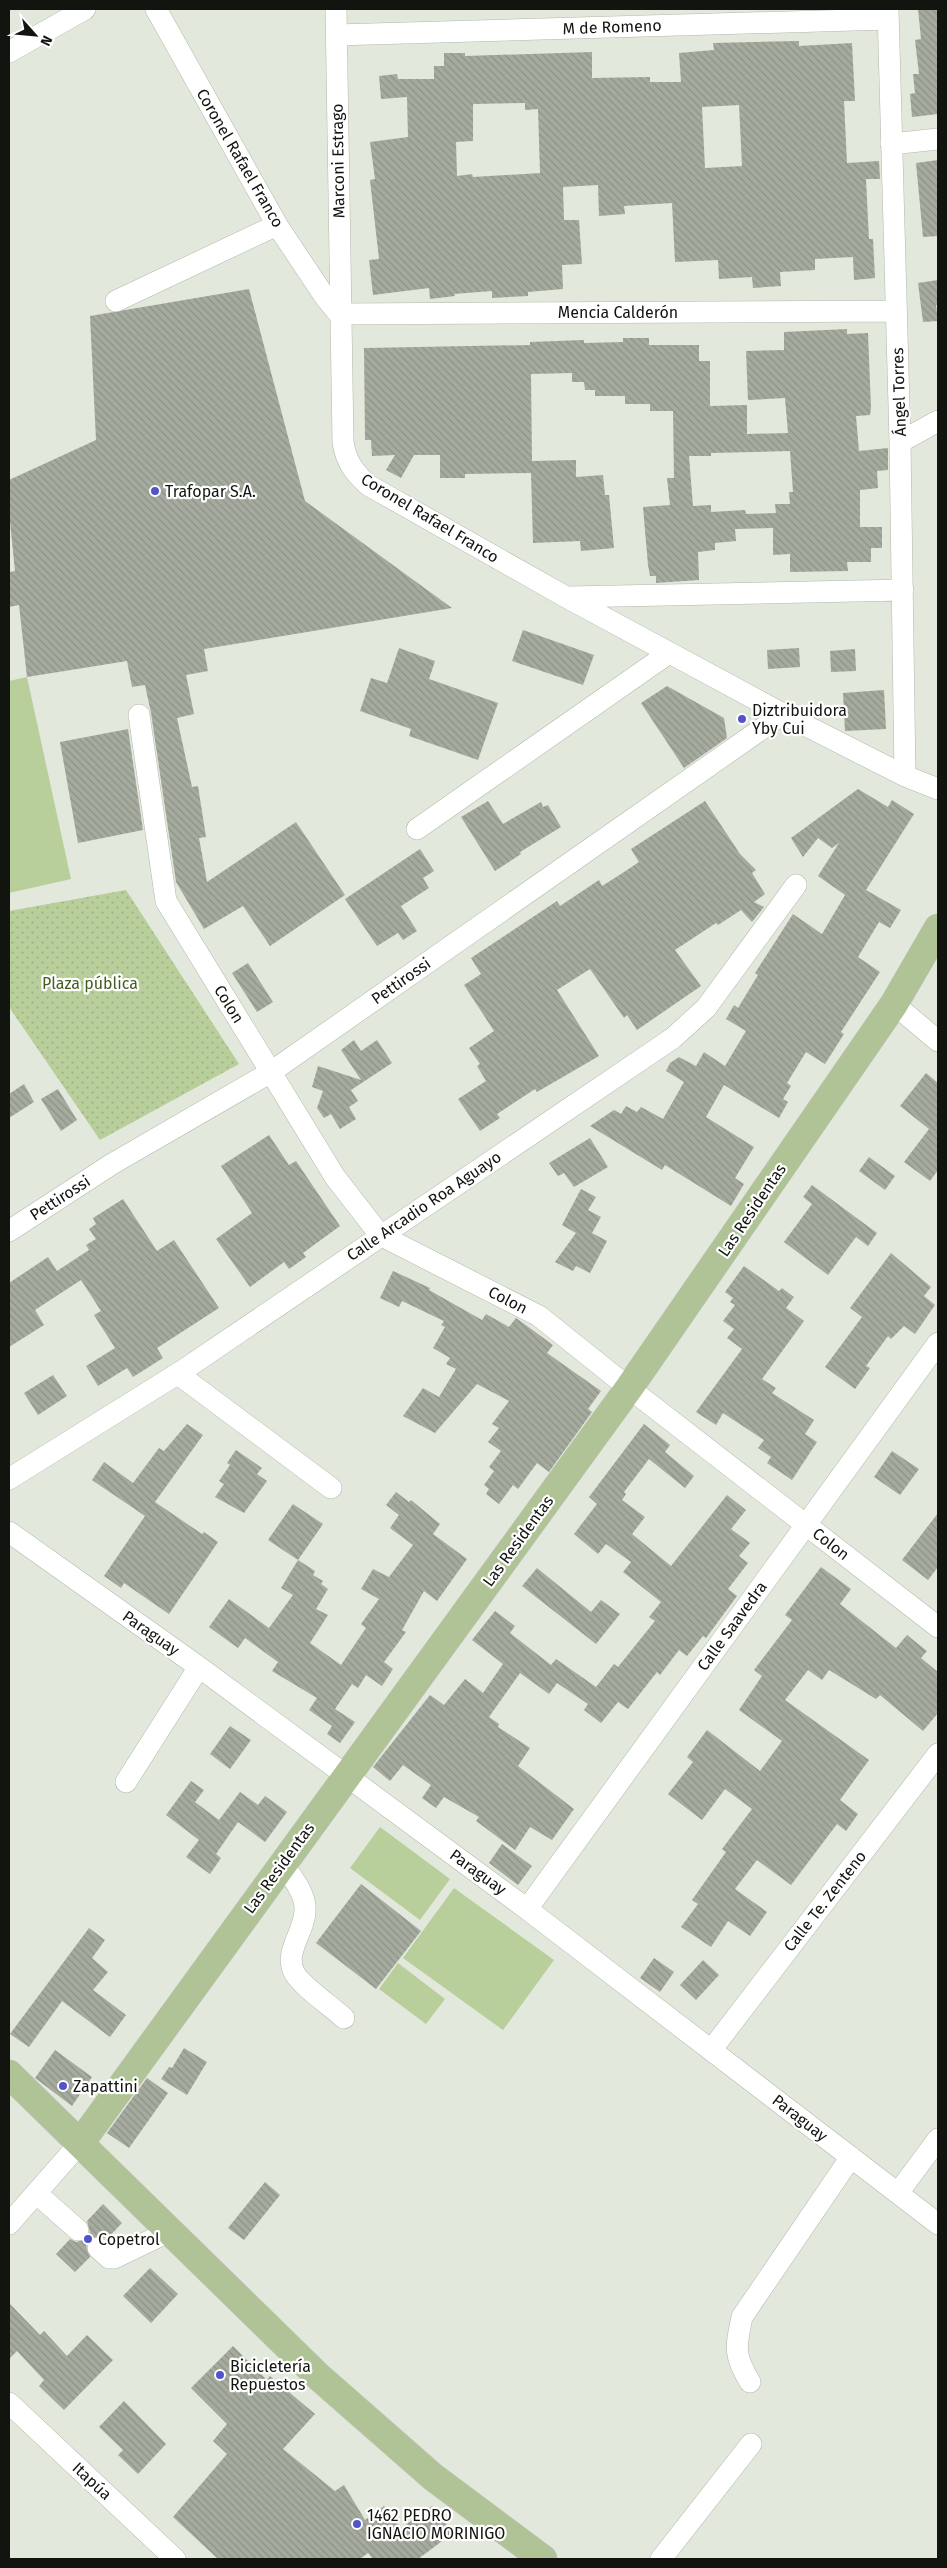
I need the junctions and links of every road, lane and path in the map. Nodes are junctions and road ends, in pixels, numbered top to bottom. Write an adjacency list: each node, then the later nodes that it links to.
1 (85, 9): 6 (street)
2 (156, 9): 9 (street, Coronel Rafael Franco)
3 (336, 9): 5 (street, Marconi Estrago)
4 (888, 14): 5 (street, M de Romeno); 8 (street, Ángel Torres)
5 (336, 34): 12 (street, Marconi Estrago)
6 (9, 52)
7 (938, 139): 8 (street)
8 (892, 144): 11 (street, Ángel Torres)
9 (277, 225): 10 (street); 12 (street, Coronel Rafael Franco)
10 (116, 301)
11 (896, 310): 12 (street, Mencia Calderón); 14 (street, Ángel Torres)
12 (340, 314): 16 (street, Coronel Rafael Franco)
13 (938, 421): 14 (street)
14 (900, 442): 15 (street, Ángel Torres)
15 (903, 590): 16 (street); 20 (street, Ángel Torres)
16 (566, 597): 17 (street, Coronel Rafael Franco)
17 (670, 653): 18 (street, Coronel Rafael Franco); 22 (street)
18 (783, 714): 20 (street, Coronel Rafael Franco); 27 (street, Pettirossi)
19 (139, 715): 27 (street, Colon)
20 (905, 776): 21 (street, Coronel Rafael Franco)
21 (938, 789)
22 (417, 829)
23 (796, 885): 29 (street, Calle Arcadio Roa Aguayo)
24 (938, 928): 25 (main road, Las Residentas)
25 (894, 1004): 26 (street); 32 (main road, Las Residentas)
26 (938, 1041)
27 (270, 1072): 28 (street, Pettirossi); 29 (street, Colon)
28 (9, 1231)
29 (380, 1235): 31 (street, Calle Arcadio Roa Aguayo); 32 (street, Colon)
30 (938, 1344): 35 (street, Calle Saavedra)
31 (178, 1374): 33 (street, Calle Arcadio Roa Aguayo); 34 (street)
32 (629, 1388): 35 (street, Colon); 40 (main road, Las Residentas)
33 (9, 1479)
34 (331, 1488)
35 (806, 1524): 37 (street, Colon); 43 (street, Calle Saavedra)
36 (9, 1532): 38 (street, Paraguay)
37 (938, 1627)
38 (199, 1667): 40 (street, Paraguay); 41 (street)
39 (938, 1754): 45 (street, Calle Te. Zenteno)
40 (346, 1776): 42 (main road, Las Residentas); 43 (street, Paraguay)
41 (126, 1782)
42 (282, 1863): 44 (street); 48 (main road, Las Residentas)
43 (527, 1909): 45 (street, Paraguay)
44 (344, 2018)
45 (712, 2049): 49 (street, Paraguay)
46 (9, 2074): 48 (main road)
47 (938, 2139): 51 (street)
48 (81, 2142): 50 (street); 55 (main road)
49 (851, 2157): 51 (street, Paraguay); 57 (street)
50 (36, 2193): 52 (street); 54 (street)
51 (898, 2194): 53 (street, Paraguay)
52 (9, 2224)
53 (938, 2224)
54 (78, 2230)
55 (170, 2231): 56 (street); 61 (main road)
56 (98, 2248)
57 (750, 2382)
58 (9, 2403): 60 (street, Itapúa)
59 (751, 2444): 62 (street)
60 (175, 2559)
61 (542, 2559)
62 (661, 2559)

